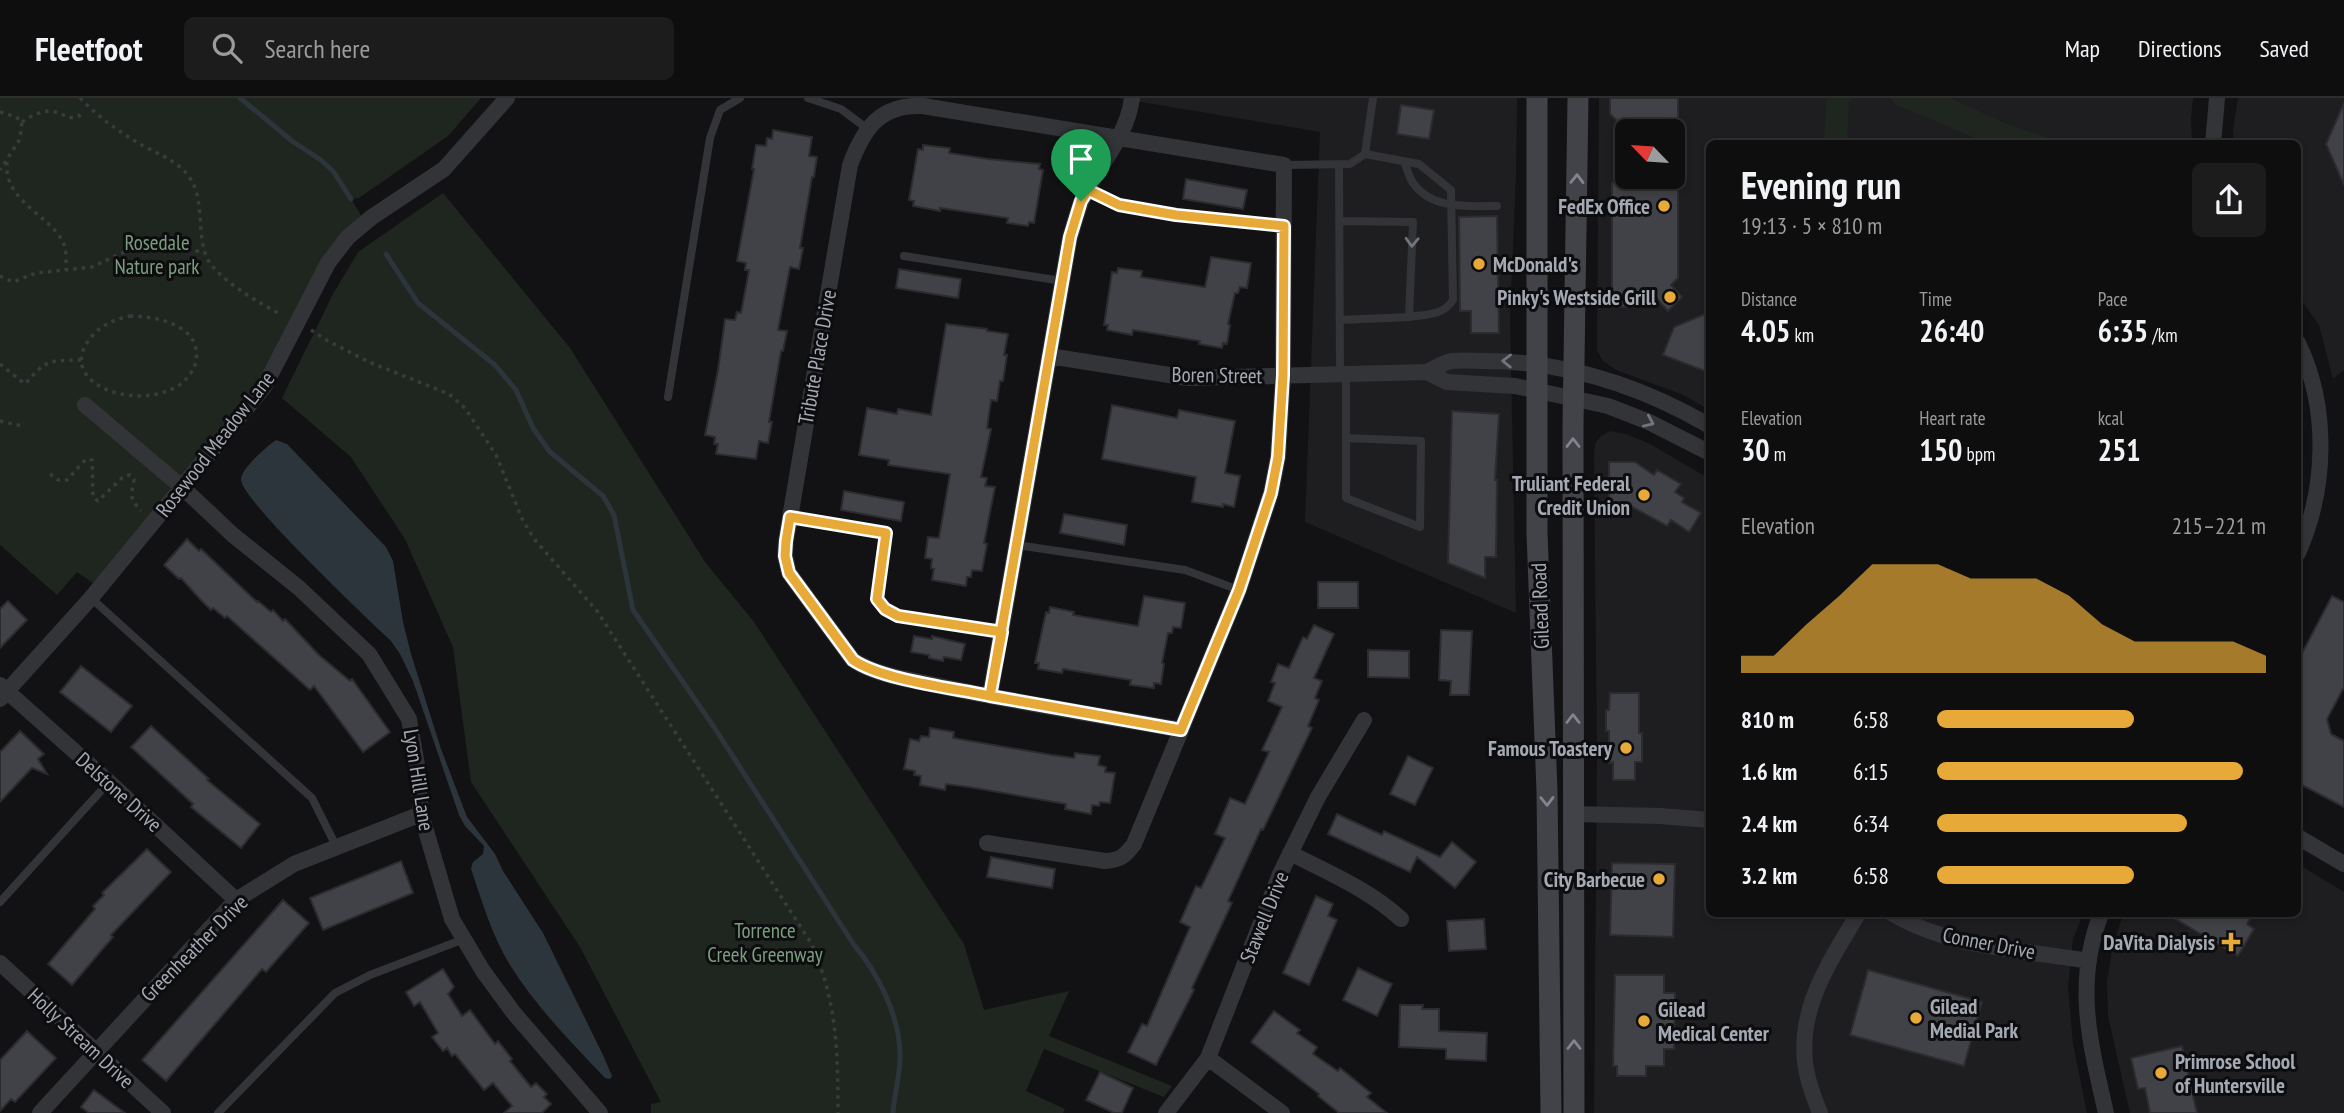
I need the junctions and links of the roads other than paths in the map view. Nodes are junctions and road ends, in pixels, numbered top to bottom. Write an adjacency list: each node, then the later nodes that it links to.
1 (507, 98): 39 (street, Rosewood Meadow Lane)
2 (740, 98): 33 (lane)
3 (808, 98): 9 (lane)
4 (1132, 98): 10 (street)
5 (1373, 98): 12 (lane)
6 (1537, 98): 27 (main road, Gilead Road)
7 (1576, 98): 28 (main road, Gilead Road, one-way to 7)
8 (2217, 98): 11 (street)
9 (869, 130): 10 (street, Tribute Place Drive); 40 (street, Tribute Place Drive)
10 (1121, 137): 15 (street, Tribute Place Drive); 16 (street)
11 (2213, 140)
12 (1365, 154): 13 (lane); 14 (lane)
13 (1404, 162): 17 (lane); 17 (lane)
14 (1339, 164): 15 (lane); 19 (lane)
15 (1284, 165): 20 (street)
16 (1088, 190): 20 (lane); 22 (street)
17 (1452, 206): 18 (lane); 23 (lane)
18 (1497, 206)
19 (1339, 221): 23 (lane, one-way to 23); 24 (lane)
20 (1284, 226): 31 (street)
21 (904, 256): 22 (lane)
22 (1062, 281): 26 (street)
23 (1409, 317): 24 (lane)
24 (1340, 320): 30 (lane)
25 (2301, 350): 41 (street)
26 (1049, 356): 31 (street, Boren Street); 42 (street)
27 (1537, 363): 28 (street, Boren Street); 29 (street, Boren Street, one-way to 29); 32 (main road, Gilead Road)
28 (1574, 370): 34 (main road, Gilead Road); 36 (street, Boren Street)
29 (1427, 372): 30 (street, Boren Street); 32 (street, Boren Street)
30 (1343, 373): 31 (street, Boren Street); 37 (lane)
31 (1283, 375): 43 (street)
32 (1537, 390): 34 (street, Boren Street); 76 (main road, Gilead Road, one-way to 76)
33 (668, 397)
34 (1573, 397): 38 (street, Boren Street, one-way to 38); 52 (main road, Gilead Road, one-way to 34)
35 (85, 405): 39 (street, Lyon Hill Lane)
36 (1706, 424)
37 (1346, 438): 37 (lane)
38 (1706, 451)
39 (183, 488): 44 (street, Rosewood Meadow Lane); 51 (street, Lyon Hill Lane)
40 (790, 517): 45 (lane); 47 (street, Tribute Place Drive)
41 (2301, 544)
42 (1017, 545): 43 (lane); 45 (street)
43 (1239, 590): 49 (street)
44 (91, 598): 46 (street, Rosewood Meadow Lane); 56 (lane)
45 (1002, 632): 47 (street)
46 (2, 692): 50 (street, Delstone Drive)
47 (990, 696): 49 (street, Tribute Place Drive)
48 (1364, 720): 57 (street, Stawell Drive)
49 (1181, 730): 55 (street)
50 (109, 782): 59 (street, Delstone Drive); 60 (lane)
51 (421, 814): 56 (street, Greenheather Drive); 65 (street, Lyon Hill Lane)
52 (1573, 814): 53 (street); 77 (main road, Gilead Road, one-way to 52)
53 (1706, 820)
54 (2301, 839): 58 (street)
55 (987, 843)
56 (336, 846): 59 (street, Greenheather Drive)
57 (1290, 853): 64 (street); 69 (street, Stawell Drive)
58 (2344, 864)
59 (236, 900): 68 (street, Greenheather Drive)
60 (0, 902)
61 (1856, 917): 78 (street)
62 (1899, 917): 66 (street, Conner Drive)
63 (2100, 917): 66 (street)
64 (1401, 919)
65 (464, 939): 72 (lane); 73 (street, Lyon Hill Lane)
66 (2089, 961): 79 (street)
67 (0, 963): 68 (street, Holly Stream Drive)
68 (95, 1051): 70 (street, Greenheather Drive); 71 (street, Holly Stream Drive)
69 (1208, 1058): 74 (street, Stawell Drive); 75 (street)
70 (40, 1113)
71 (163, 1113)
72 (218, 1113)
73 (600, 1113)
74 (1166, 1113)
75 (1282, 1113)
76 (1552, 1113)
77 (1574, 1113)
78 (1820, 1113)
79 (2106, 1113)

